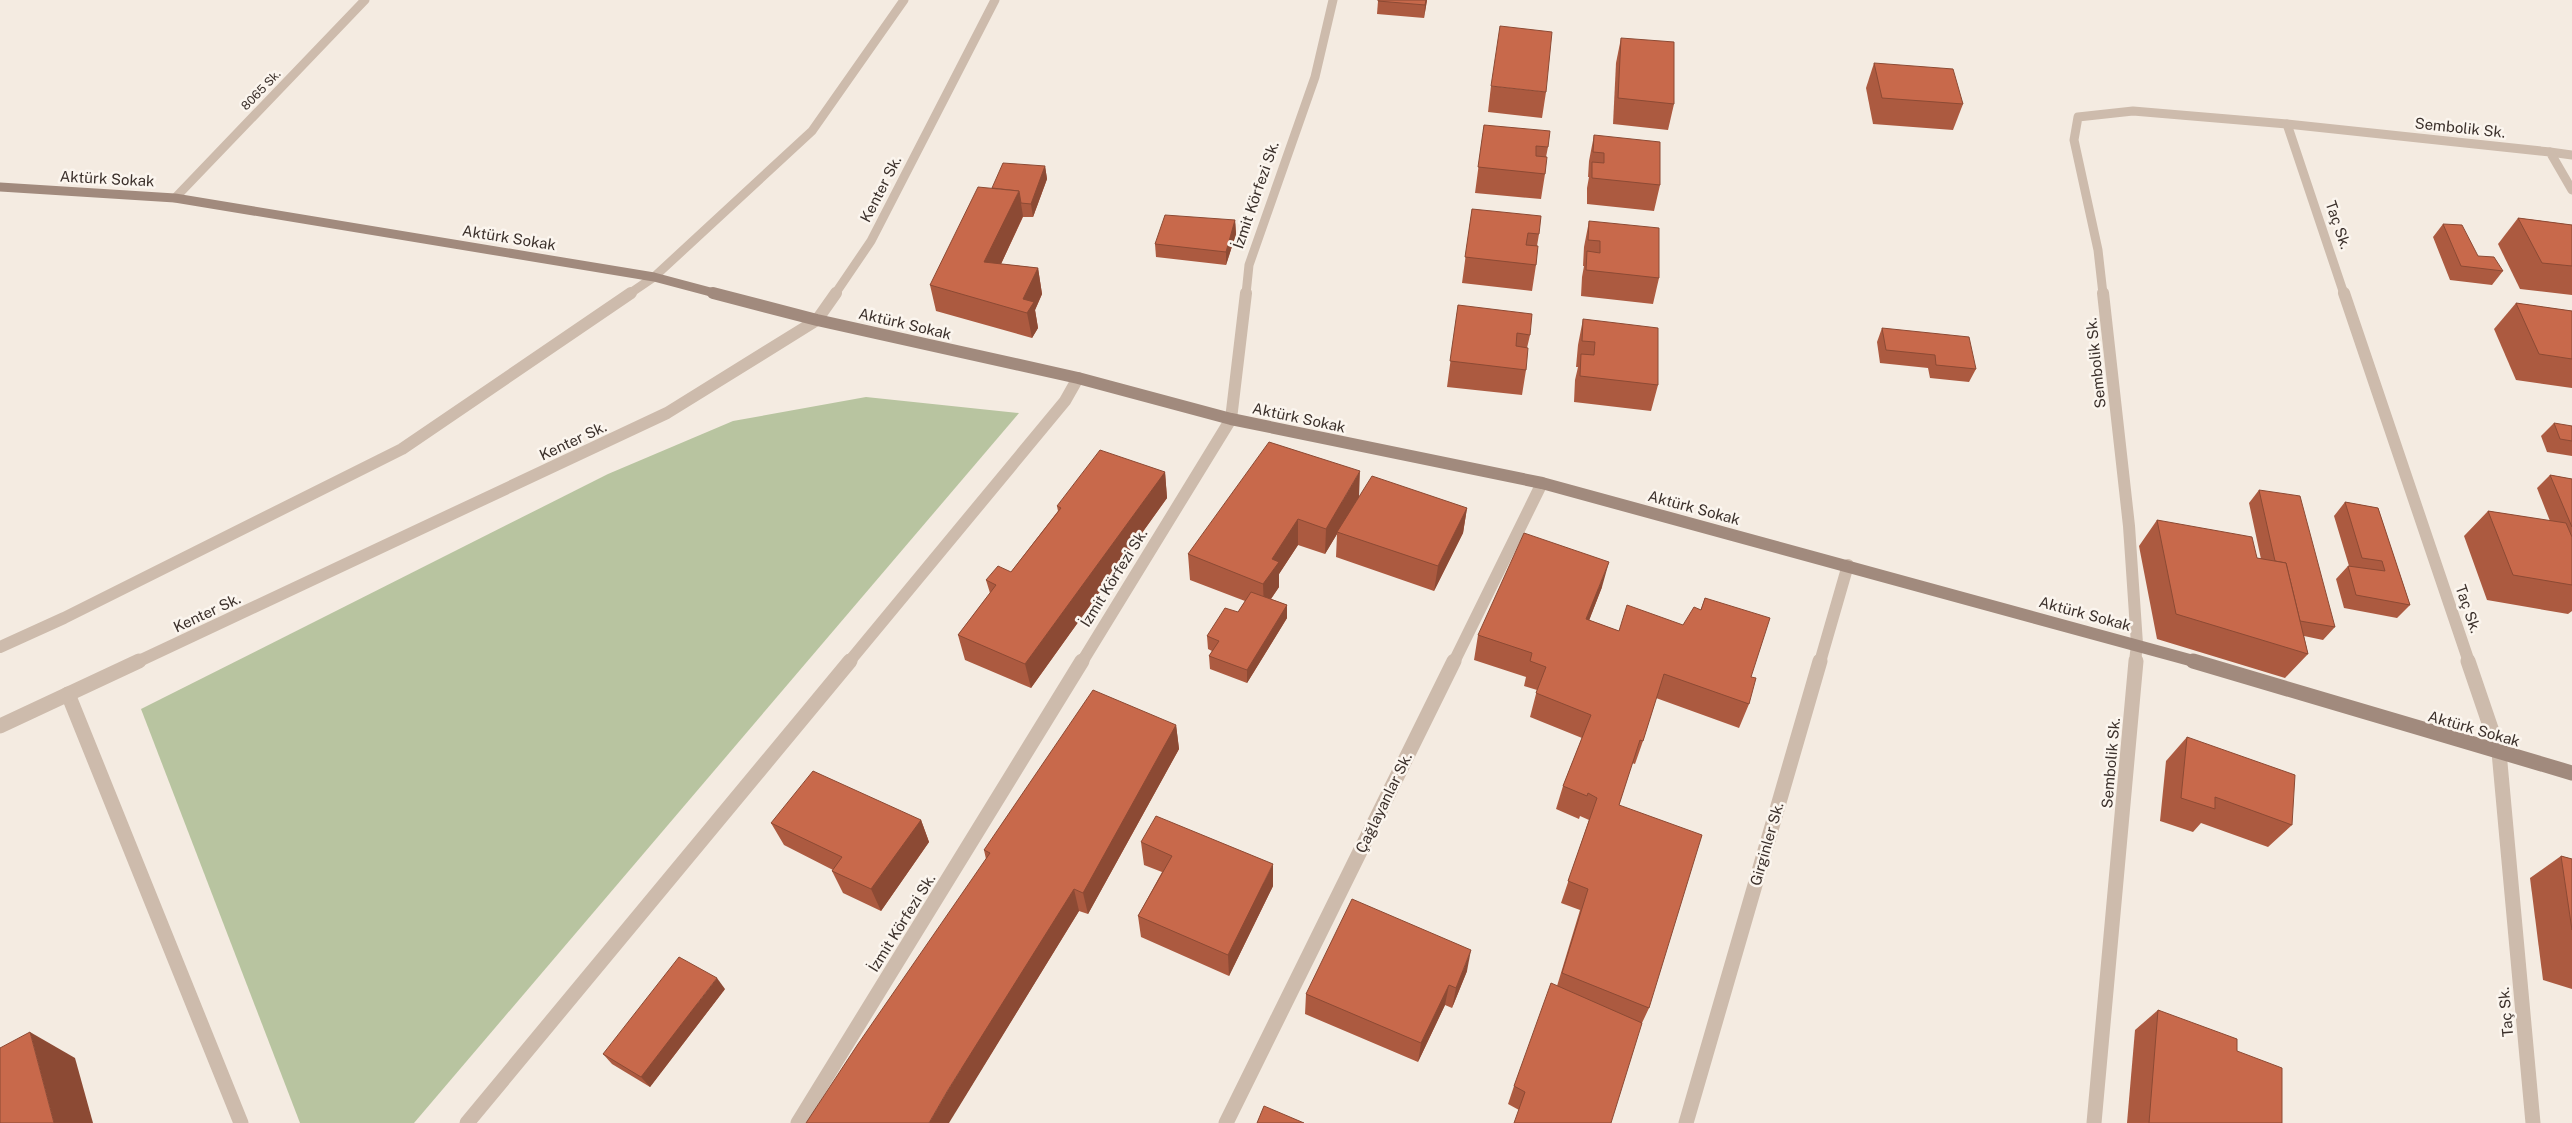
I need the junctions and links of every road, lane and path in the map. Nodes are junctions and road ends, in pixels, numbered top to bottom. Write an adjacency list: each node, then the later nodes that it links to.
1 (365, 0): 10 (street, 8065 Sk.)
2 (904, 0): 11 (street)
3 (995, 0): 12 (street, Kenter Sk.)
4 (1333, 0): 14 (street, İzmit Körfezi Sk.)
5 (2287, 124): 6 (street, Sembolik Sk.); 17 (street, Sembolik Sk.); 21 (street, Taç Sk.)
6 (2550, 152): 7 (street, Sembolik Sk.); 9 (street)
7 (2572, 154)
8 (0, 187): 10 (street, Aktürk Sokak)
9 (2572, 190)
10 (175, 198): 11 (street, Aktürk Sokak)
11 (654, 277): 12 (street, Aktürk Sokak); 18 (street)
12 (818, 320): 13 (street, Aktürk Sokak); 19 (street, Kenter Sk.)
13 (1078, 378): 14 (street, Aktürk Sokak); 24 (street)
14 (1231, 419): 15 (street, Aktürk Sokak); 25 (street, İzmit Körfezi Sk.)
15 (1542, 483): 16 (street, Aktürk Sokak); 26 (street, Çağlayanlar Sk.)
16 (1848, 565): 17 (street, Aktürk Sokak); 27 (street, Girginler Sk.)
17 (2137, 644): 21 (street, Aktürk Sokak); 28 (street, Sembolik Sk.)
18 (0, 647)
19 (68, 694): 20 (street, Kenter Sk.); 23 (street)
20 (0, 726)
21 (2499, 752): 22 (street, Aktürk Sokak); 29 (street, Taç Sk.)
22 (2572, 773)
23 (241, 1123)
24 (467, 1123)
25 (798, 1123)
26 (1226, 1123)
27 (1686, 1123)
28 (2094, 1123)
29 (2533, 1123)

